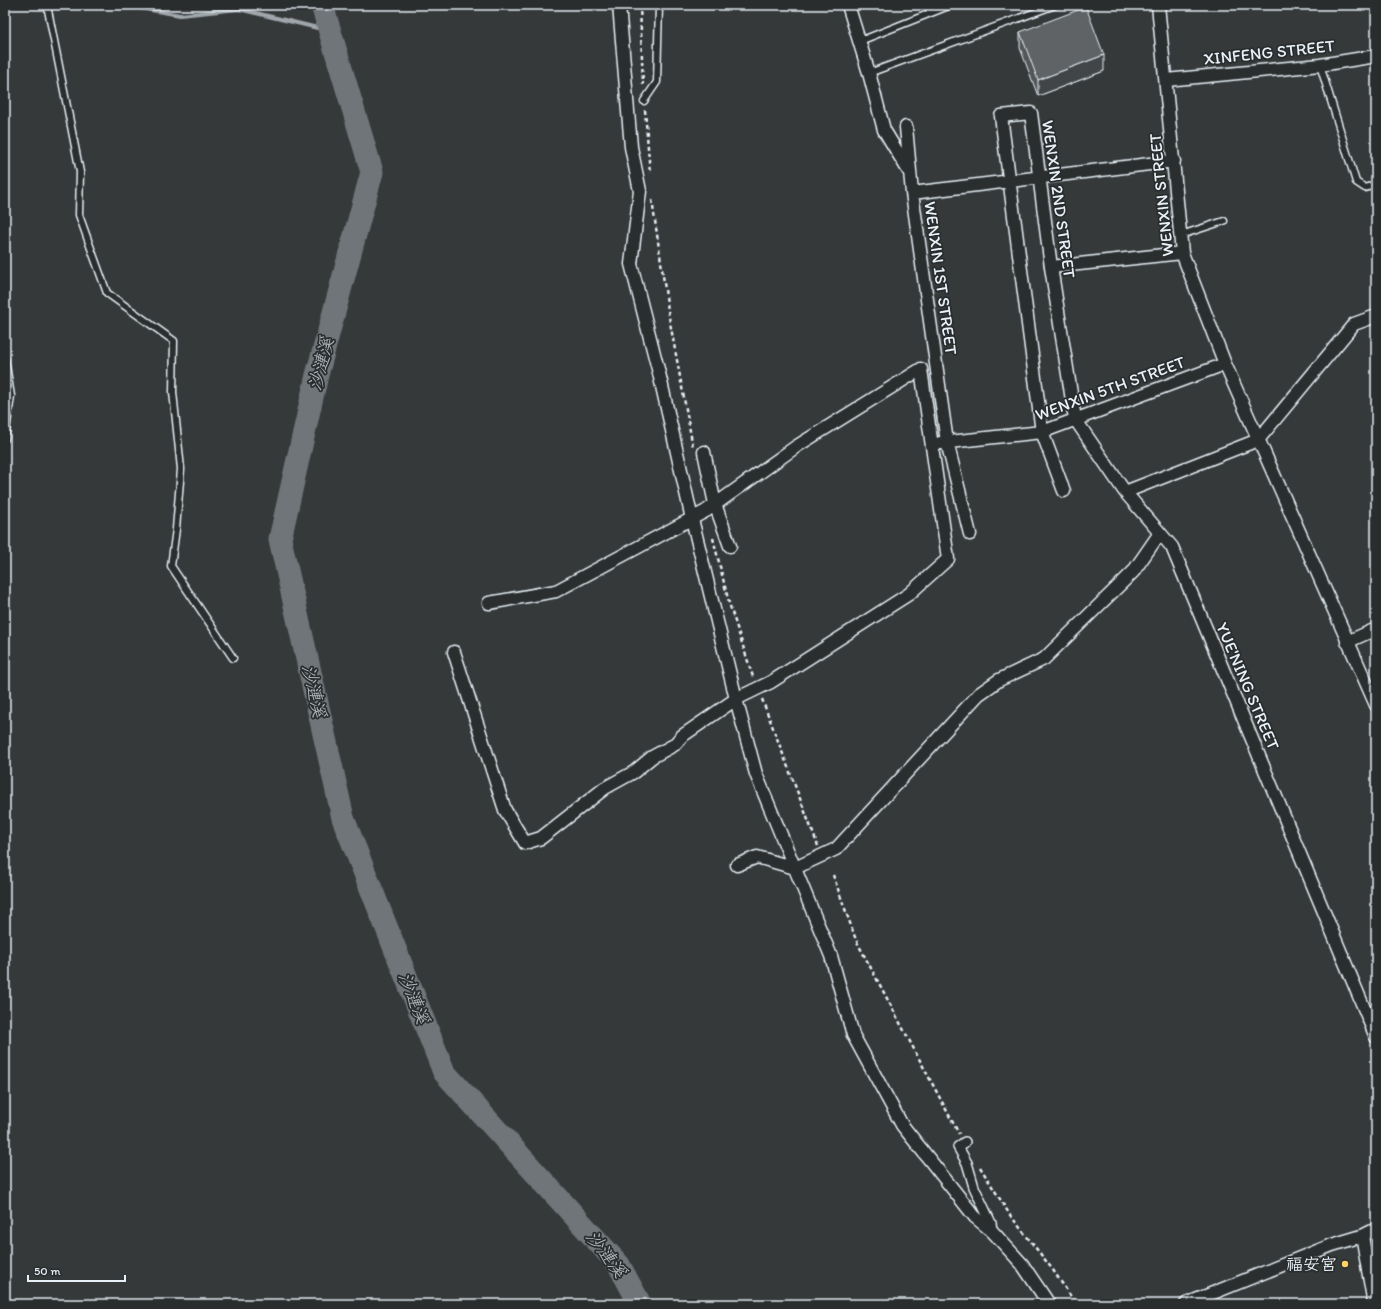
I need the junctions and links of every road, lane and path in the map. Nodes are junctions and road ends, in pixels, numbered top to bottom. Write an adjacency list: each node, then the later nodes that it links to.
1 (47, 5): 52 (lane)
2 (619, 5): 43 (street)
3 (640, 5): 16 (path)
4 (659, 5): 16 (lane)
5 (848, 5): 11 (street)
6 (928, 5): 10 (lane)
7 (951, 5): 10 (lane)
8 (1055, 5): 14 (lane)
9 (1158, 5): 15 (street, WENXIN STREET)
10 (930, 13): 11 (lane)
11 (860, 41): 14 (street)
12 (1376, 56): 13 (street, XINFENG STREET)
13 (1320, 66): 15 (street, XINFENG STREET); 23 (lane)
14 (869, 73): 19 (street)
15 (1166, 80): 18 (street, WENXIN STREET)
16 (644, 101): 20 (path)
17 (906, 127): 19 (street)
18 (1174, 161): 21 (street, WENXIN 1ST STREET); 27 (street, WENXIN STREET)
19 (910, 173): 25 (street)
20 (650, 177)
21 (1040, 178): 22 (street, WENXIN 1ST STREET); 22 (street, WENXIN 2ND STREET); 29 (street, WENXIN 2ND STREET)
22 (1009, 181): 25 (street, WENXIN 1ST STREET); 34 (street, WENXIN 2ND STREET)
23 (1376, 184)
24 (652, 192): 39 (path)
25 (912, 192): 37 (street, WENXIN 1ST STREET)
26 (1224, 221): 27 (lane)
27 (1181, 235): 28 (street, WENXIN STREET)
28 (1182, 253): 29 (street); 32 (street, WENXIN STREET)
29 (1050, 267): 33 (street, WENXIN 2ND STREET)
30 (1376, 316): 36 (street)
31 (5, 359): 35 (lane)
32 (1225, 364): 33 (street, WENXIN 5TH STREET); 36 (street, WENXIN STREET)
33 (1075, 419): 34 (street, WENXIN 5TH STREET); 41 (street, WENXIN 2ND STREET)
34 (1042, 432): 37 (street, WENXIN 5TH STREET); 40 (street, WENXIN 2ND STREET)
35 (5, 439)
36 (1258, 440): 41 (street); 50 (street)
37 (947, 442): 38 (street, WENXIN 5TH STREET); 46 (street, WENXIN 1ST STREET)
38 (933, 444): 42 (street); 55 (street)
39 (699, 453): 42 (street)
40 (1064, 491)
41 (1125, 492): 44 (street, YUE'NING STREET)
42 (715, 504): 43 (street); 47 (street)
43 (692, 519): 48 (street); 55 (street)
44 (1160, 533): 57 (street); 61 (street, YUE'NING STREET)
45 (712, 534): 53 (path)
46 (970, 534)
47 (730, 546)
48 (489, 603)
49 (1376, 630): 50 (street)
50 (1347, 642): 56 (street)
51 (454, 652): 55 (street)
52 (233, 658)
53 (754, 680)
54 (762, 698): 57 (path)
55 (736, 699): 59 (street)
56 (1376, 705)
57 (822, 856): 59 (street)
58 (738, 865): 59 (street)
59 (795, 868): 65 (street)
60 (833, 875): 62 (path)
61 (1376, 1037)
62 (965, 1142): 65 (street)
63 (977, 1162): 68 (path)
64 (1376, 1228): 66 (street)
65 (992, 1231): 67 (street)
66 (1362, 1236): 69 (street); 70 (street)
67 (1049, 1304)
68 (1076, 1304)
69 (1186, 1304)
70 (1374, 1304)

